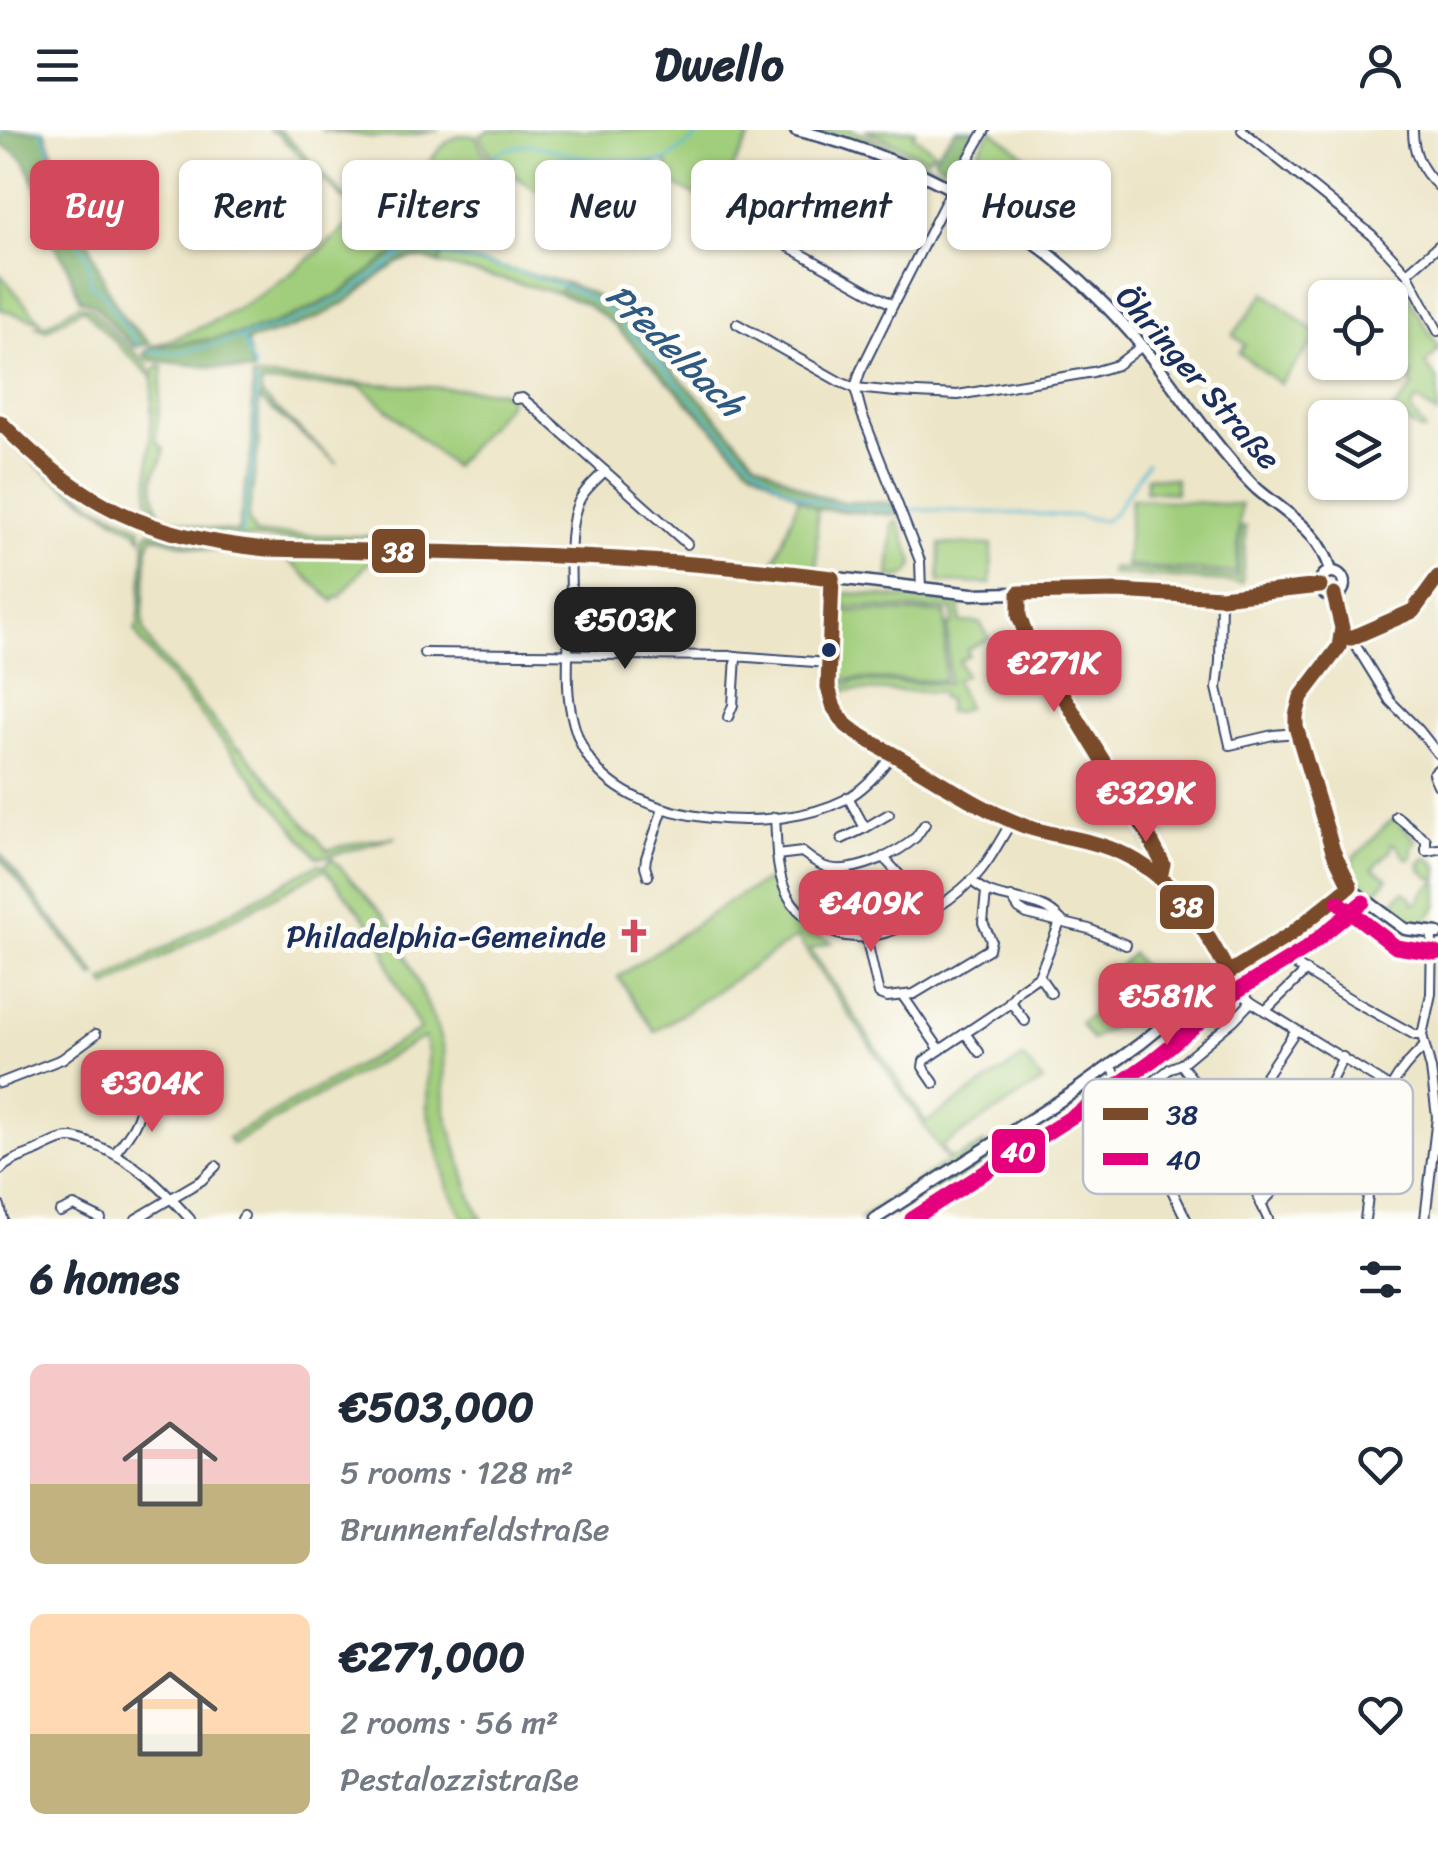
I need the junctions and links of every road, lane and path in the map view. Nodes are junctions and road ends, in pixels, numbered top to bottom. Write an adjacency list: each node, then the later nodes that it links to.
1 (796, 130): 6 (street, Öhringer Straße)
2 (986, 130): 5 (street)
3 (1242, 130): 12 (street)
4 (1413, 130): 7 (street)
5 (968, 160)
6 (947, 186)
7 (1438, 186)
8 (947, 198): 13 (street)
9 (1438, 246): 12 (street)
10 (794, 250): 13 (street)
11 (1043, 250): 16 (street, Öhringer Straße)
12 (1407, 273): 15 (street)
13 (892, 305): 17 (street)
14 (737, 324): 17 (street)
15 (1438, 331)
16 (1142, 346): 17 (street); 23 (street, Öhringer Straße)
17 (855, 388): 27 (street)
18 (516, 399): 20 (street)
19 (0, 422): 22 (street)
20 (605, 471): 21 (street); 22 (street)
21 (687, 544)
22 (571, 556): 25 (street); 33 (street)
23 (1331, 572): 26 (street); 29 (street)
24 (1438, 576): 31 (street)
25 (832, 578): 27 (street); 35 (street)
26 (1316, 586): 29 (street); 30 (street)
27 (921, 590): 28 (street)
28 (1019, 593): 30 (street); 55 (street)
29 (1334, 595): 31 (street)
30 (1221, 597): 37 (street)
31 (1347, 638): 37 (street); 39 (street)
32 (424, 652): 33 (street)
33 (569, 654): 34 (street); 43 (street)
34 (736, 656): 35 (street); 36 (street)
35 (828, 662): 38 (street)
36 (728, 717)
37 (1297, 733): 57 (street)
38 (892, 753): 42 (street); 47 (street)
39 (1438, 754)
40 (1436, 772): 41 (street)
41 (1438, 785)
42 (848, 798): 46 (street); 49 (street)
43 (663, 809): 46 (street); 54 (street)
44 (890, 814): 49 (street)
45 (1396, 816): 51 (street)
46 (776, 818): 52 (street)
47 (1012, 821): 55 (street); 56 (street)
48 (924, 824): 53 (street)
49 (865, 828): 50 (street)
50 (842, 839)
51 (1438, 848)
52 (777, 855): 53 (street); 62 (street)
53 (883, 857): 59 (street)
54 (648, 876)
55 (1160, 878): 66 (street)
56 (971, 880): 58 (street); 59 (street)
57 (1350, 886): 61 (street); 66 (street)
58 (986, 892): 60 (street); 69 (street)
59 (923, 916): 62 (street)
60 (1061, 920): 63 (street); 67 (street)
61 (1435, 933): 77 (street)
62 (866, 937): 69 (street)
63 (1126, 945)
64 (1288, 960): 65 (street)
65 (1306, 971): 72 (street); 77 (street)
66 (1228, 974): 71 (street); 83 (street)
67 (1039, 976): 68 (street); 70 (street)
68 (1051, 993)
69 (903, 996): 79 (street)
70 (1010, 1001): 73 (street); 75 (street)
71 (1251, 1002): 72 (street); 82 (street)
72 (1266, 1010): 74 (street)
73 (1025, 1021)
74 (1296, 1030): 81 (street); 88 (street)
75 (965, 1033): 79 (street); 80 (street)
76 (96, 1034): 92 (street)
77 (1422, 1035): 78 (street)
78 (1424, 1047): 91 (street); 115 (street)
79 (940, 1050): 93 (street)
80 (979, 1052)
81 (1343, 1058): 89 (street); 90 (street)
82 (1181, 1064): 86 (street); 87 (street)
83 (1111, 1065): 84 (street); 85 (street)
84 (1090, 1079)
85 (1119, 1079)
86 (1157, 1079)
87 (1192, 1079)
88 (1263, 1079)
89 (1332, 1079)
90 (1377, 1079)
91 (1397, 1079)
92 (0, 1083)
93 (934, 1083)
94 (1083, 1084): 111 (street)
95 (142, 1100): 96 (street)
96 (115, 1153): 98 (street); 103 (street)
97 (216, 1166): 103 (street)
98 (0, 1170)
99 (1174, 1194): 112 (street)
100 (1258, 1194): 104 (street)
101 (1271, 1194): 104 (street)
102 (1369, 1194): 114 (street)
103 (172, 1199): 109 (street); 110 (street)
104 (1262, 1204): 113 (street)
105 (0, 1206): 107 (street)
106 (60, 1212): 108 (street)
107 (3, 1219)
108 (100, 1219)
109 (136, 1219)
110 (190, 1219)
111 (875, 1219)
112 (1186, 1219)
113 (1268, 1219)
114 (1365, 1219)
115 (1425, 1219)

